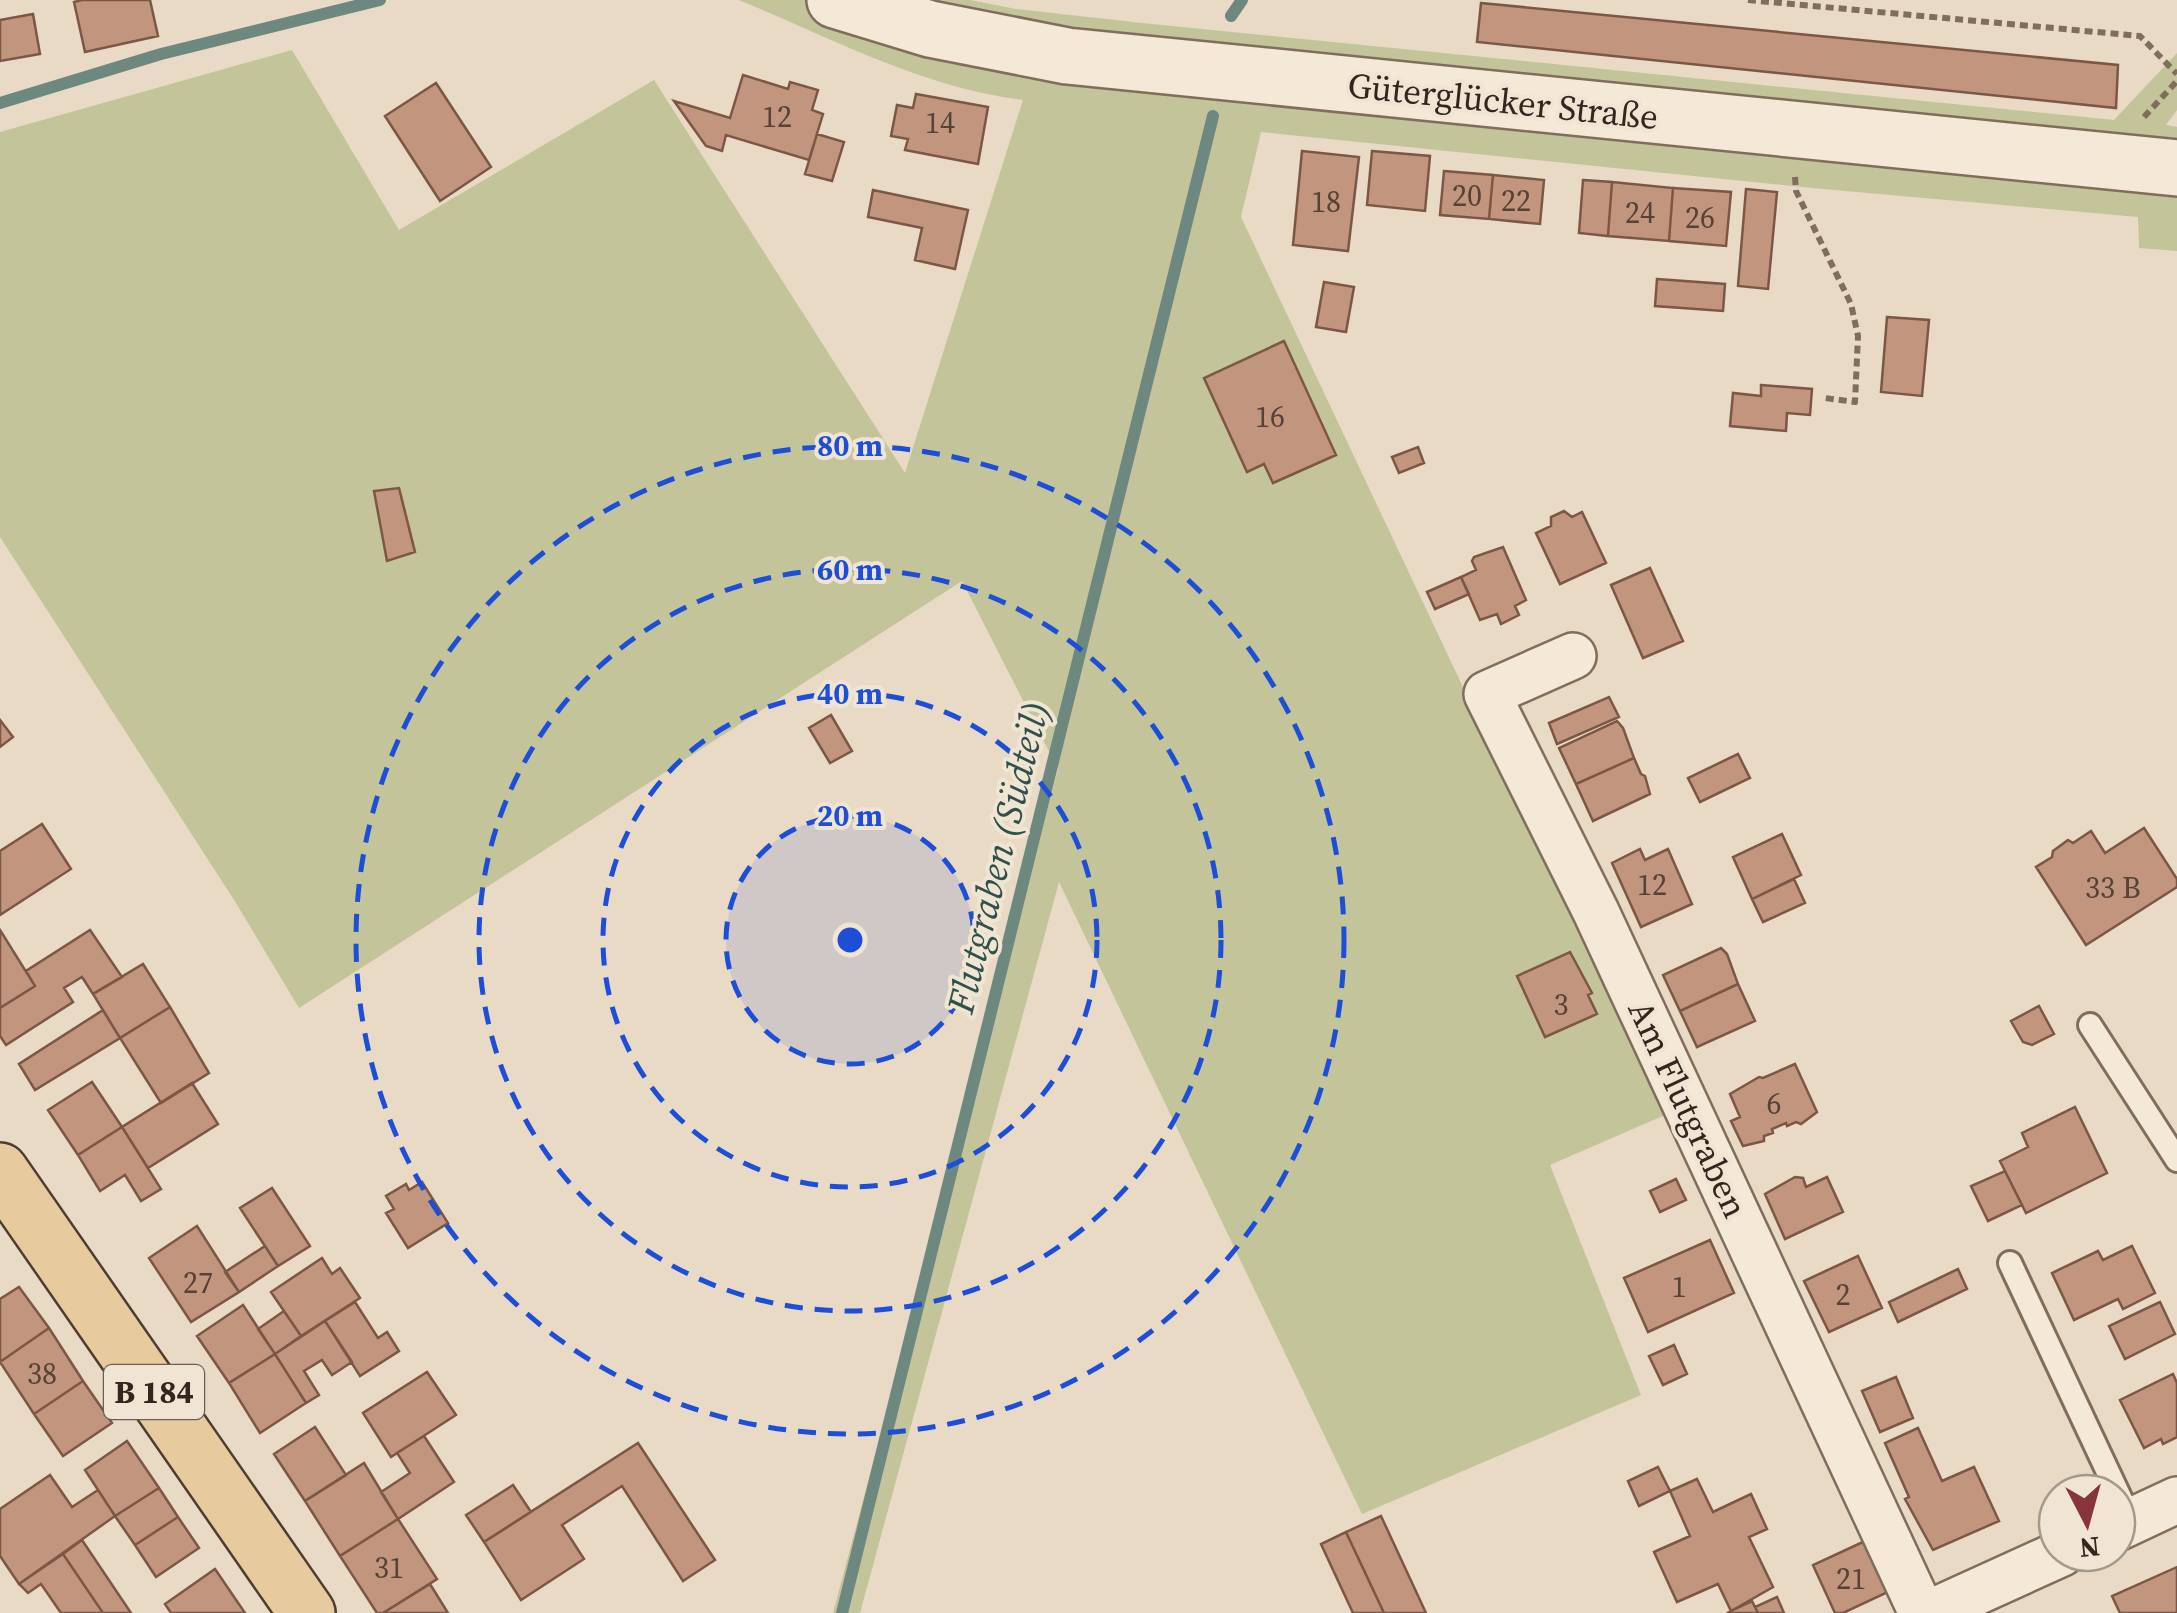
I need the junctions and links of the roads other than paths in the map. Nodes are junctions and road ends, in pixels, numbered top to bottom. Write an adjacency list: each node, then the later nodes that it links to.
1 (835, 0): 2 (street, Güterglücker Straße)
2 (2177, 168)
3 (1573, 656): 13 (street, Am Flutgraben)
4 (2090, 1026): 5 (lane)
5 (2177, 1160)
6 (0, 1171): 12 (main road, B 184)
7 (2010, 1263): 8 (lane)
8 (2101, 1473)
9 (2177, 1500): 10 (street)
10 (2137, 1519)
11 (2037, 1564): 13 (street)
12 (307, 1613)
13 (1926, 1613)

